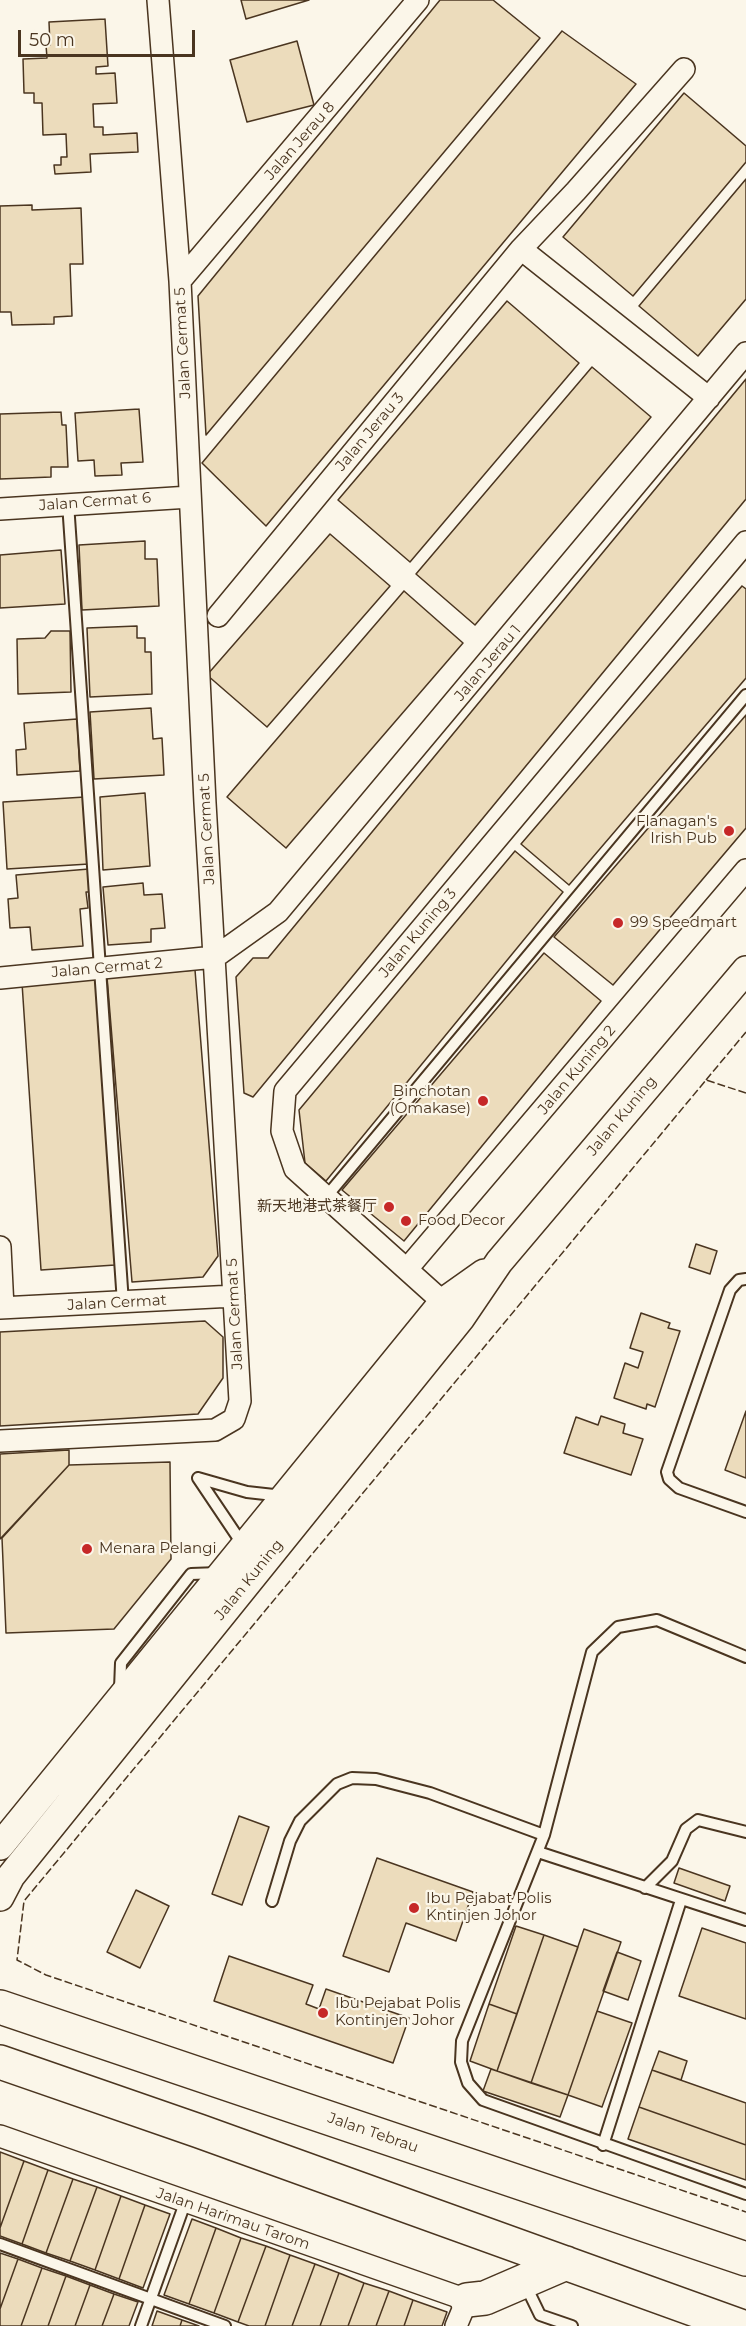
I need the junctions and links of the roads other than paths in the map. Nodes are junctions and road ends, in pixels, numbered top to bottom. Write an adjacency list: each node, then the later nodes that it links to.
1 (158, 0): 5 (street, Jalan Cermat 5)
2 (418, 0): 5 (street, Jalan Jerau 8)
3 (684, 69): 4 (street, Jalan Jerau 3)
4 (521, 249): 7 (street); 12 (street, Jalan Jerau 3)
5 (180, 281): 8 (street, Jalan Cermat 5)
6 (746, 353): 7 (street, Jalan Jerau 1)
7 (710, 398): 15 (street, Jalan Jerau 1)
8 (190, 496): 9 (street, Jalan Cermat 6); 15 (street, Jalan Cermat 5)
9 (68, 503): 10 (street, Jalan Cermat 6); 16 (lane)
10 (0, 509)
11 (746, 542): 19 (street, Jalan Kuning 3)
12 (218, 616)
13 (746, 695): 19 (lane)
14 (746, 870): 21 (street, Jalan Kuning 2)
15 (215, 957): 16 (street, Jalan Cermat 2); 23 (street, Jalan Cermat 5)
16 (101, 969): 18 (street, Jalan Cermat 2); 24 (lane)
17 (746, 970): 26 (street, Jalan Kuning)
18 (0, 978)
19 (326, 1197): 21 (street, Jalan Kuning 3)
20 (0, 1247): 25 (street)
21 (407, 1269): 26 (street, Jalan Kuning 3)
22 (746, 1278): 29 (lane)
23 (234, 1296): 24 (street, Jalan Cermat); 27 (street, Jalan Cermat 5)
24 (123, 1303): 25 (street, Jalan Cermat)
25 (2, 1308)
26 (452, 1310): 28 (street, Jalan Kuning); 30 (street, Jalan Kuning)
27 (0, 1441)
28 (285, 1497): 30 (street, Jalan Kuning); 30 (lane)
29 (746, 1512)
30 (252, 1556): 34 (street, Jalan Kuning); 37 (street, Jalan Kuning)
31 (746, 1657): 33 (lane)
32 (746, 1832): 36 (lane)
33 (544, 1834): 35 (lane); 39 (lane)
34 (0, 1846)
35 (538, 1852): 36 (lane); 44 (lane)
36 (645, 1888): 38 (lane)
37 (0, 1897)
38 (681, 1899): 40 (lane); 44 (lane)
39 (272, 1901)
40 (746, 1920)
41 (1, 2005): 48 (highway, Jalan Tebrau)
42 (0, 2062): 49 (highway)
43 (0, 2136): 46 (street, Jalan Harimau Tarom)
44 (603, 2145): 45 (lane)
45 (746, 2194)
46 (185, 2203): 51 (lane); 52 (street, Jalan Harimau Tarom)
47 (0, 2244): 51 (lane)
48 (746, 2259)
49 (566, 2263): 50 (highway); 53 (highway)
50 (524, 2281): 52 (highway); 56 (lane)
51 (150, 2299): 54 (lane); 55 (lane)
52 (462, 2313)
53 (686, 2315): 57 (highway)
54 (141, 2326)
55 (225, 2326)
56 (572, 2326)
57 (740, 2326)

